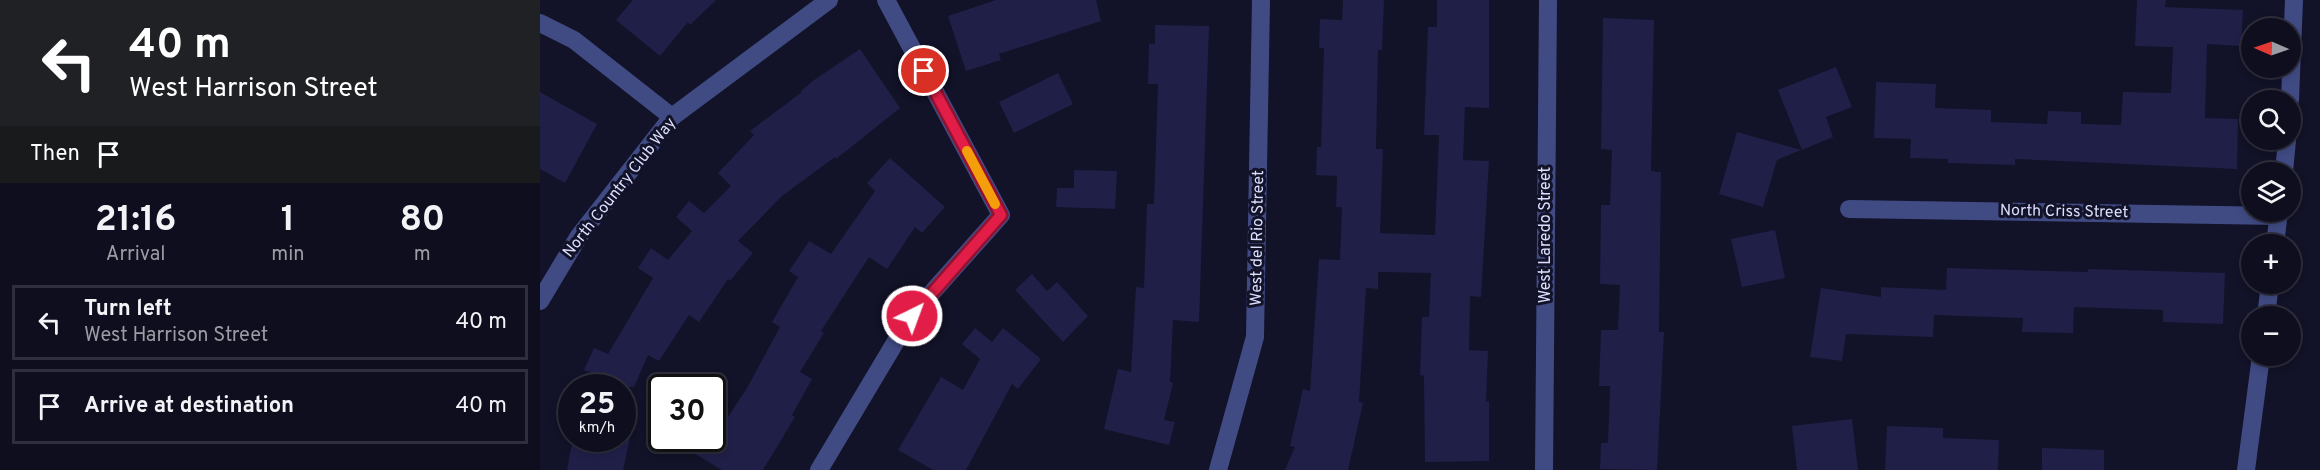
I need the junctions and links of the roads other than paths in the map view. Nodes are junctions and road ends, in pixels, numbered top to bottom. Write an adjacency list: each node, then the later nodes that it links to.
1 (829, 0): 8 (street, North Country Club Way)
2 (886, 0): 13 (street)
3 (1261, 0): 14 (street, West del Rio Street)
4 (1548, 0): 15 (street, West Laredo Street)
5 (2294, 0): 7 (street)
6 (540, 23): 8 (street)
7 (2290, 90)
8 (672, 117): 11 (street, North Country Club Way)
9 (1849, 209): 10 (street, North Criss Street)
10 (2241, 214)
11 (540, 301)
12 (2260, 366): 16 (street)
13 (819, 470)
14 (1218, 470)
15 (1545, 470)
16 (2246, 470)

